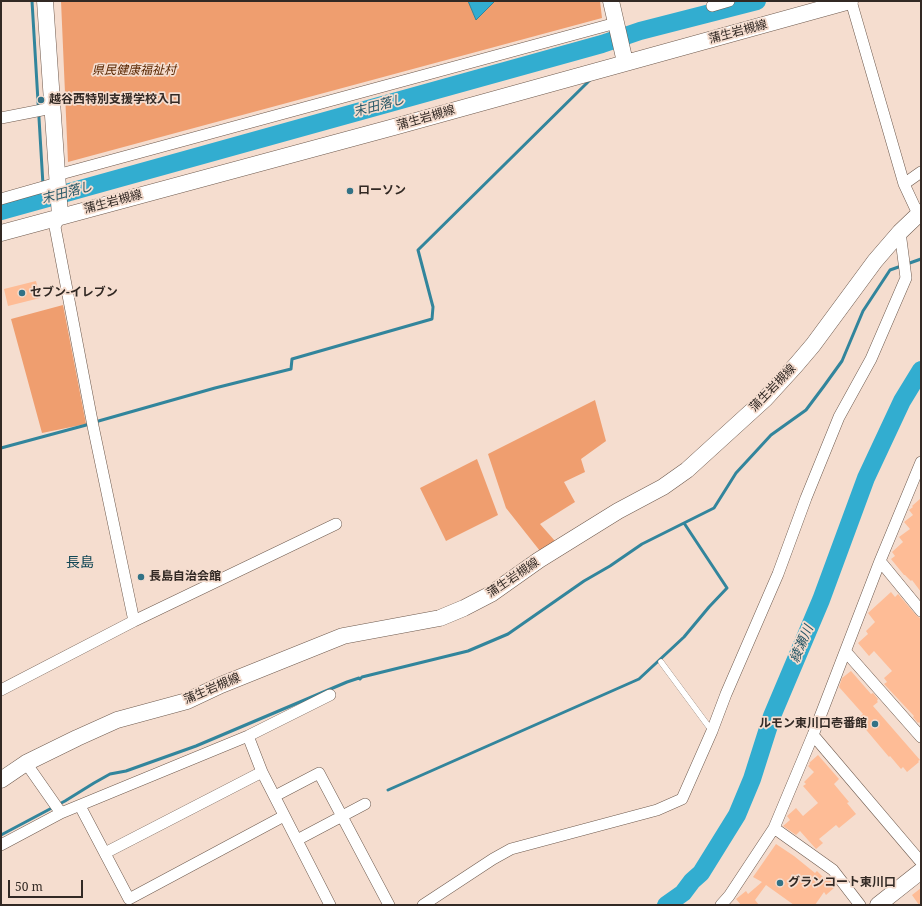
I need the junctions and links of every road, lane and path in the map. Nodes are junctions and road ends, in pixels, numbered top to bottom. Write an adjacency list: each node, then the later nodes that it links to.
1 (45, 1): 8 (main road)
2 (611, 1): 6 (main road)
3 (729, 1): 5 (street)
4 (851, 1): 7 (main road, 蒲生岩槻線); 12 (street)
5 (712, 6)
6 (616, 23): 7 (main road); 11 (street)
7 (625, 62): 15 (main road, 蒲生岩槻線)
8 (52, 108): 9 (street); 11 (main road)
9 (1, 118)
10 (921, 172): 12 (street)
11 (57, 179): 13 (street); 15 (main road)
12 (904, 184): 14 (street)
13 (1, 199)
14 (919, 213): 16 (main road, 蒲生岩槻線)
15 (60, 216): 17 (main road, 蒲生岩槻線); 23 (street)
16 (900, 232): 28 (street); 32 (main road, 蒲生岩槻線)
17 (1, 233)
18 (921, 462): 19 (street)
19 (918, 479): 21 (street)
20 (336, 524): 23 (street)
21 (880, 561): 22 (street); 24 (street)
22 (921, 611)
23 (134, 621): 26 (street)
24 (846, 652): 29 (street); 31 (street)
25 (661, 662): 28 (lane)
26 (1, 690)
27 (330, 695): 30 (street)
28 (712, 732): 50 (street)
29 (813, 735): 41 (street); 45 (street)
30 (248, 736): 33 (street); 37 (street)
31 (921, 737)
32 (26, 763): 34 (main road, 蒲生岩槻線); 38 (street)
33 (262, 772): 35 (street); 44 (street)
34 (1, 780)
35 (274, 796): 39 (street); 40 (street)
36 (365, 804): 39 (street)
37 (80, 806): 38 (street); 44 (street)
38 (61, 813): 43 (street)
39 (342, 815): 42 (street); 49 (street)
40 (284, 816): 42 (street); 44 (street)
41 (774, 828): 47 (street); 51 (street)
42 (297, 840): 48 (street)
43 (1, 845)
44 (106, 853)
45 (921, 862)
46 (921, 871): 52 (main road)
47 (723, 904)
48 (330, 905)
49 (389, 905)
50 (423, 905)
51 (860, 905)
52 (878, 905)

